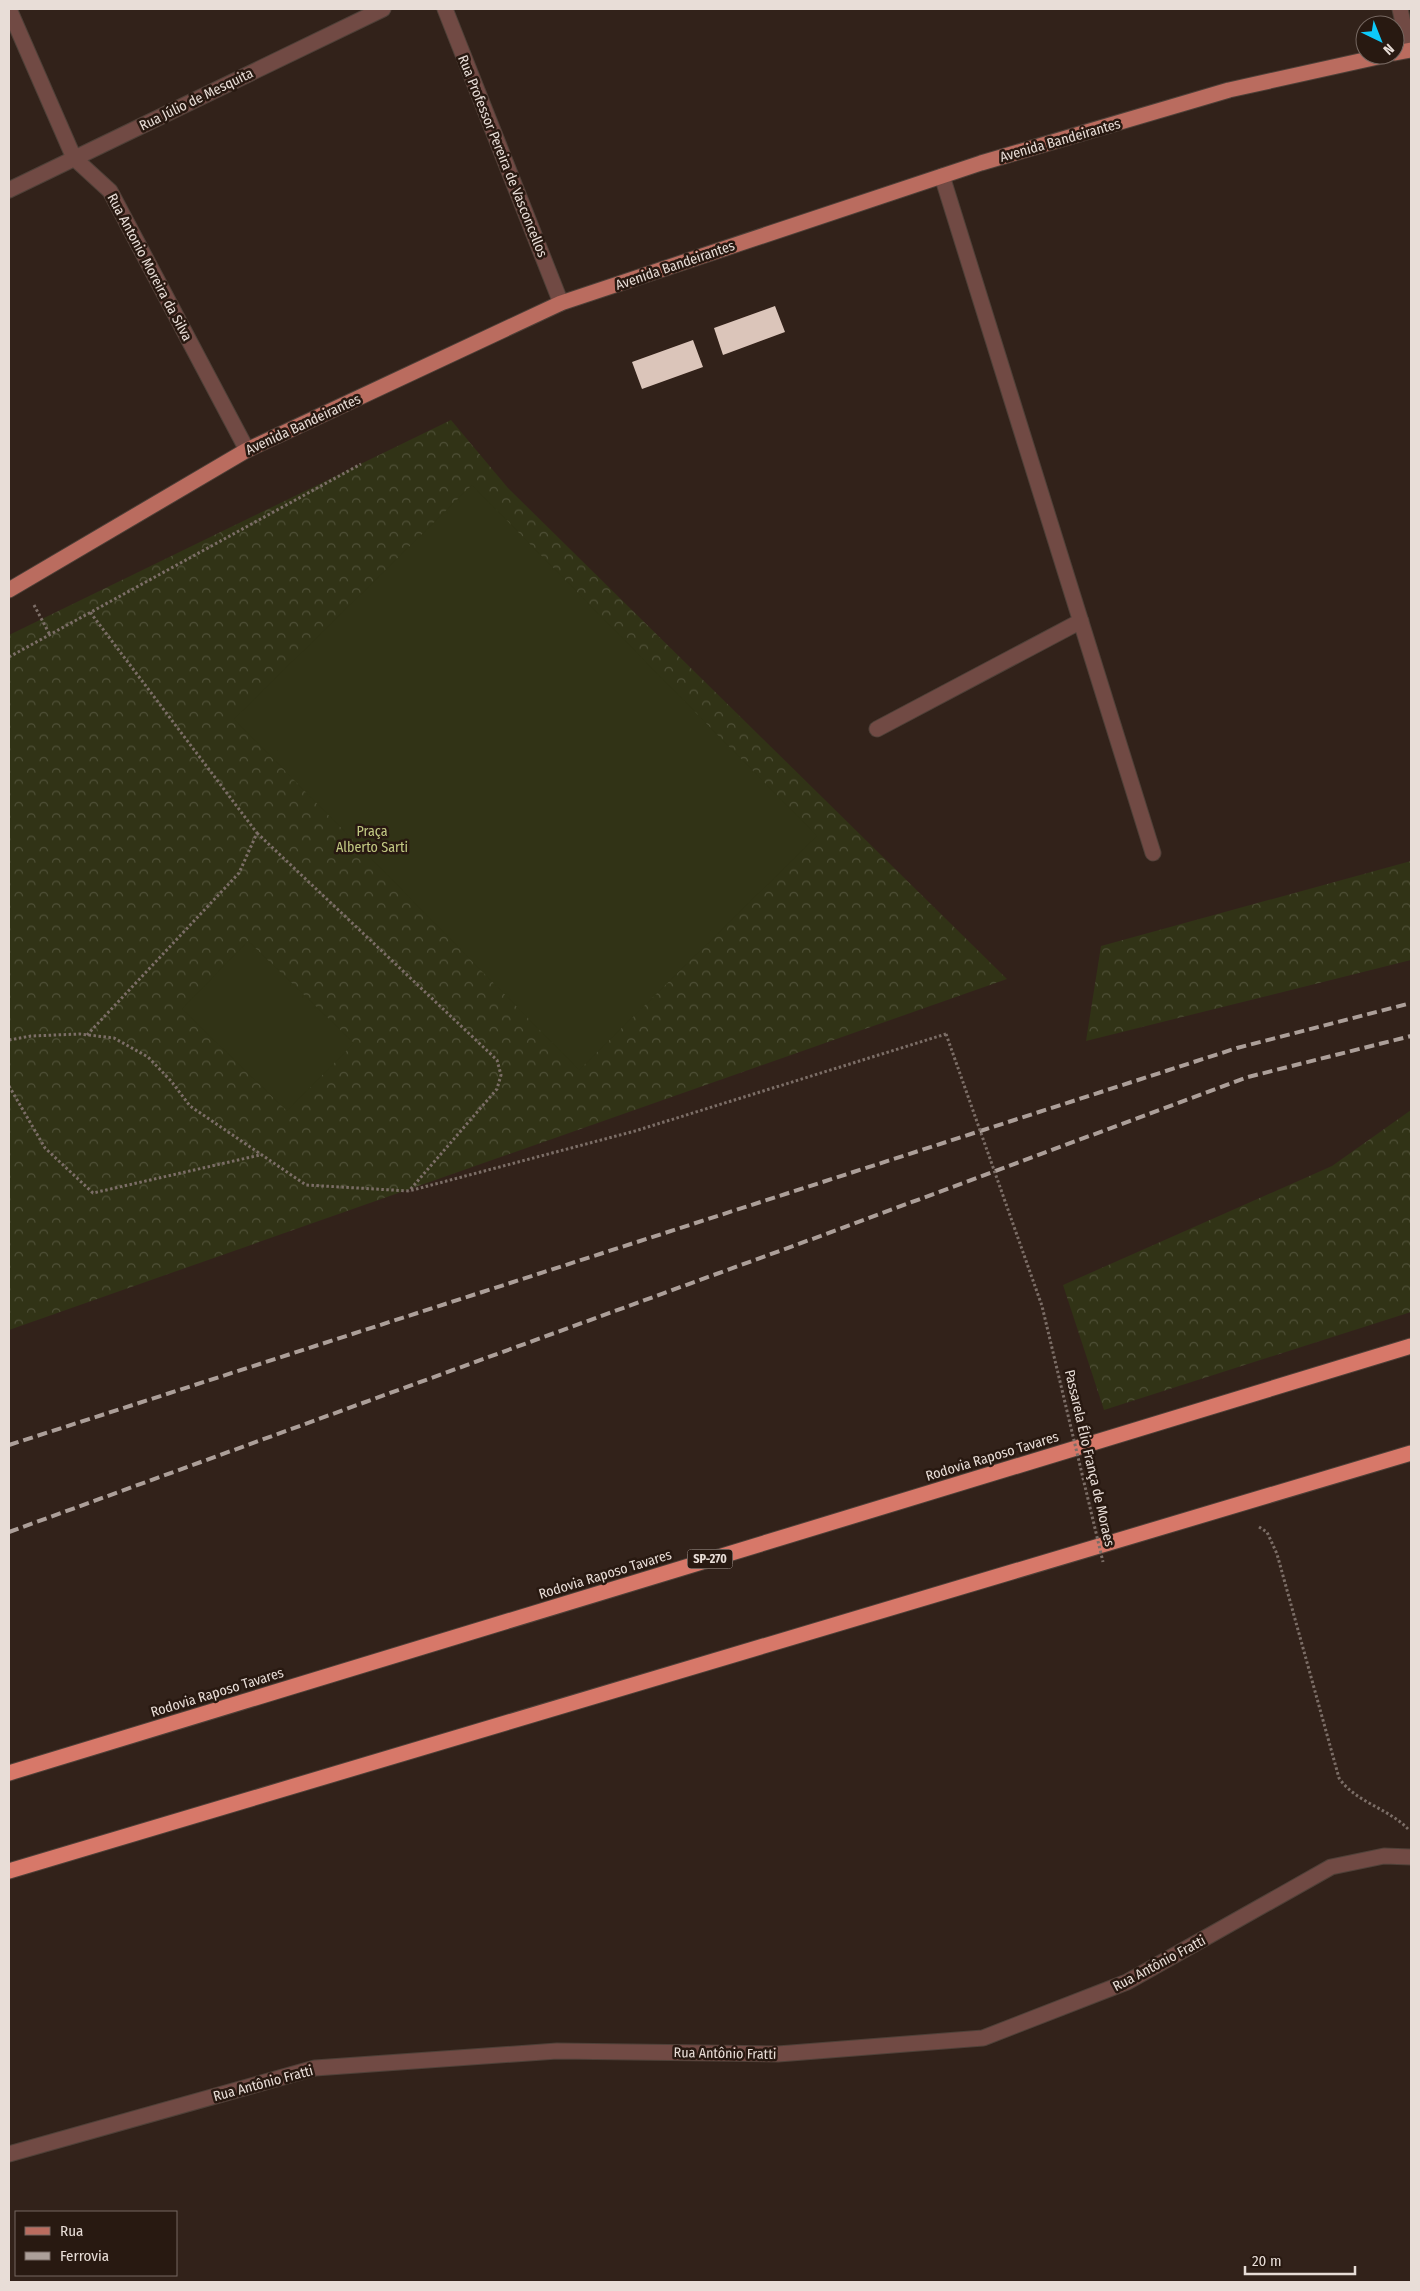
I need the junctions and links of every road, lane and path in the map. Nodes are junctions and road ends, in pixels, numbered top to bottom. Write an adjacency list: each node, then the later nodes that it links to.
1 (9, 9): 5 (street, Rua Antonio Moreira da Silva)
2 (383, 9): 5 (street, Rua Júlio de Mesquita)
3 (445, 9): 8 (street, Rua Professor Pereira de Vasconcellos)
4 (1355, 62): 6 (main road, Avenida Bandeirantes)
5 (74, 158): 7 (street, Rua Júlio de Mesquita); 9 (street, Rua Antonio Moreira da Silva)
6 (942, 176): 8 (main road, Avenida Bandeirantes); 14 (street)
7 (9, 190)
8 (561, 304): 9 (main road, Avenida Bandeirantes)
9 (247, 450): 11 (main road, Avenida Bandeirantes)
10 (362, 464): 13 (path)
11 (23, 582): 12 (main road, Avenida Bandeirantes); 15 (path)
12 (9, 590)
13 (90, 612): 15 (path); 18 (path)
14 (1081, 621): 17 (street); 19 (street)
15 (50, 635): 16 (path)
16 (9, 657)
17 (877, 729)
18 (257, 833): 20 (path); 24 (path)
19 (1153, 854)
20 (87, 1035): 21 (path); 23 (path)
21 (9, 1040)
22 (9, 1086): 23 (path)
23 (261, 1155): 24 (path)
24 (409, 1191): 28 (path, Passarela Élio França de Moraes, bridge)
25 (1411, 1346): 29 (highway, Rodovia Raposo Tavares / SP-270)
26 (1411, 1452): 32 (highway)
27 (1249, 1530): 30 (path)
28 (1106, 1567)
29 (9, 1773)
30 (1411, 1834)
31 (1411, 1857): 33 (street, Rua Antônio Fratti)
32 (9, 1871)
33 (9, 2154)

